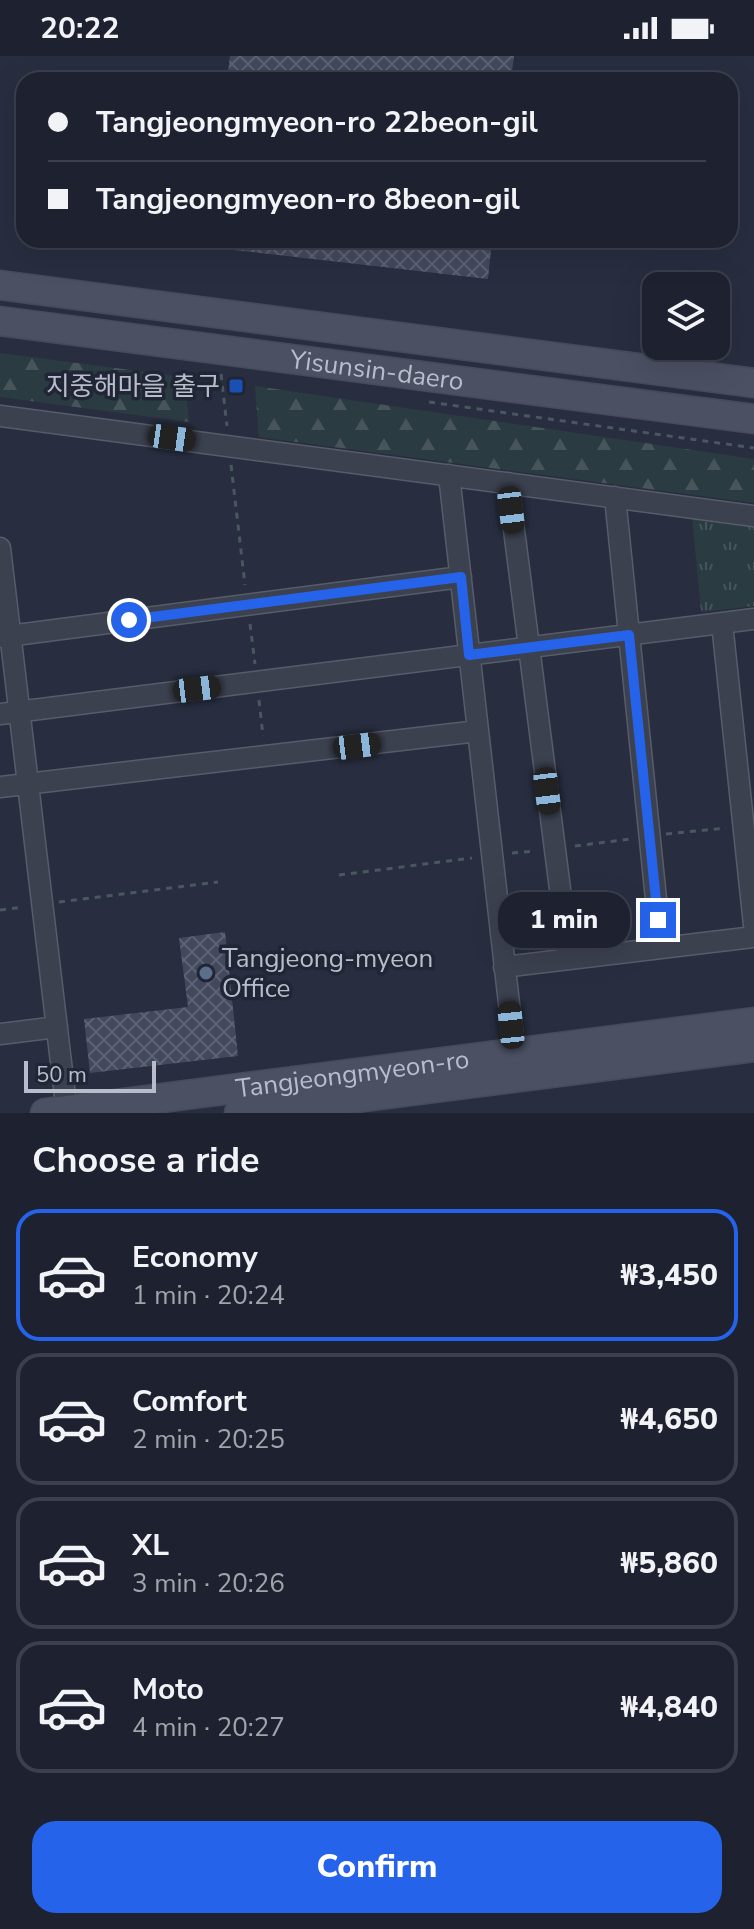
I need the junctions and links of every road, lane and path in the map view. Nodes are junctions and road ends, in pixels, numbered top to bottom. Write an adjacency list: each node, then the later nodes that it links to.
1 (0, 285): 4 (main road, Yisunsin-daero)
2 (0, 321): 7 (main road, Yisunsin-daero)
3 (221, 374): 8 (path)
4 (754, 383)
5 (430, 402): 9 (path)
6 (0, 416): 8 (street)
7 (754, 419)
8 (229, 445): 10 (street); 16 (path)
9 (754, 448)
10 (449, 475): 11 (street); 15 (street)
11 (508, 483): 12 (street); 21 (street)
12 (615, 497): 13 (street); 19 (street)
13 (754, 516)
14 (0, 548): 20 (street)
15 (461, 577): 16 (street); 22 (street)
16 (248, 605): 20 (street); 23 (path)
17 (754, 619): 18 (street)
18 (722, 623): 19 (street); 32 (street)
19 (629, 635): 21 (street); 34 (street)
20 (5, 636): 24 (street)
21 (529, 647): 22 (street); 35 (street)
22 (469, 655): 23 (street); 25 (street)
23 (257, 681): 24 (street); 26 (path)
24 (10, 713): 27 (street)
25 (478, 731): 26 (street); 36 (street)
26 (266, 756): 27 (street)
27 (28, 784): 28 (street); 30 (street)
28 (0, 787)
29 (218, 882): 30 (path)
30 (42, 904): 31 (path); 38 (street)
31 (0, 910)
32 (754, 925)
33 (754, 937): 34 (street)
34 (661, 948): 35 (street)
35 (569, 959): 36 (street)
36 (504, 967): 41 (street)
37 (754, 1022): 41 (main road, Tangjeongmyeon-ro)
38 (57, 1027): 39 (street); 42 (street)
39 (0, 1034)
40 (754, 1047): 41 (main road, Tangjeongmyeon-ro)
41 (516, 1065): 42 (main road, Tangjeongmyeon-ro); 43 (main road, Tangjeongmyeon-ro)
42 (59, 1112)
43 (239, 1113)

